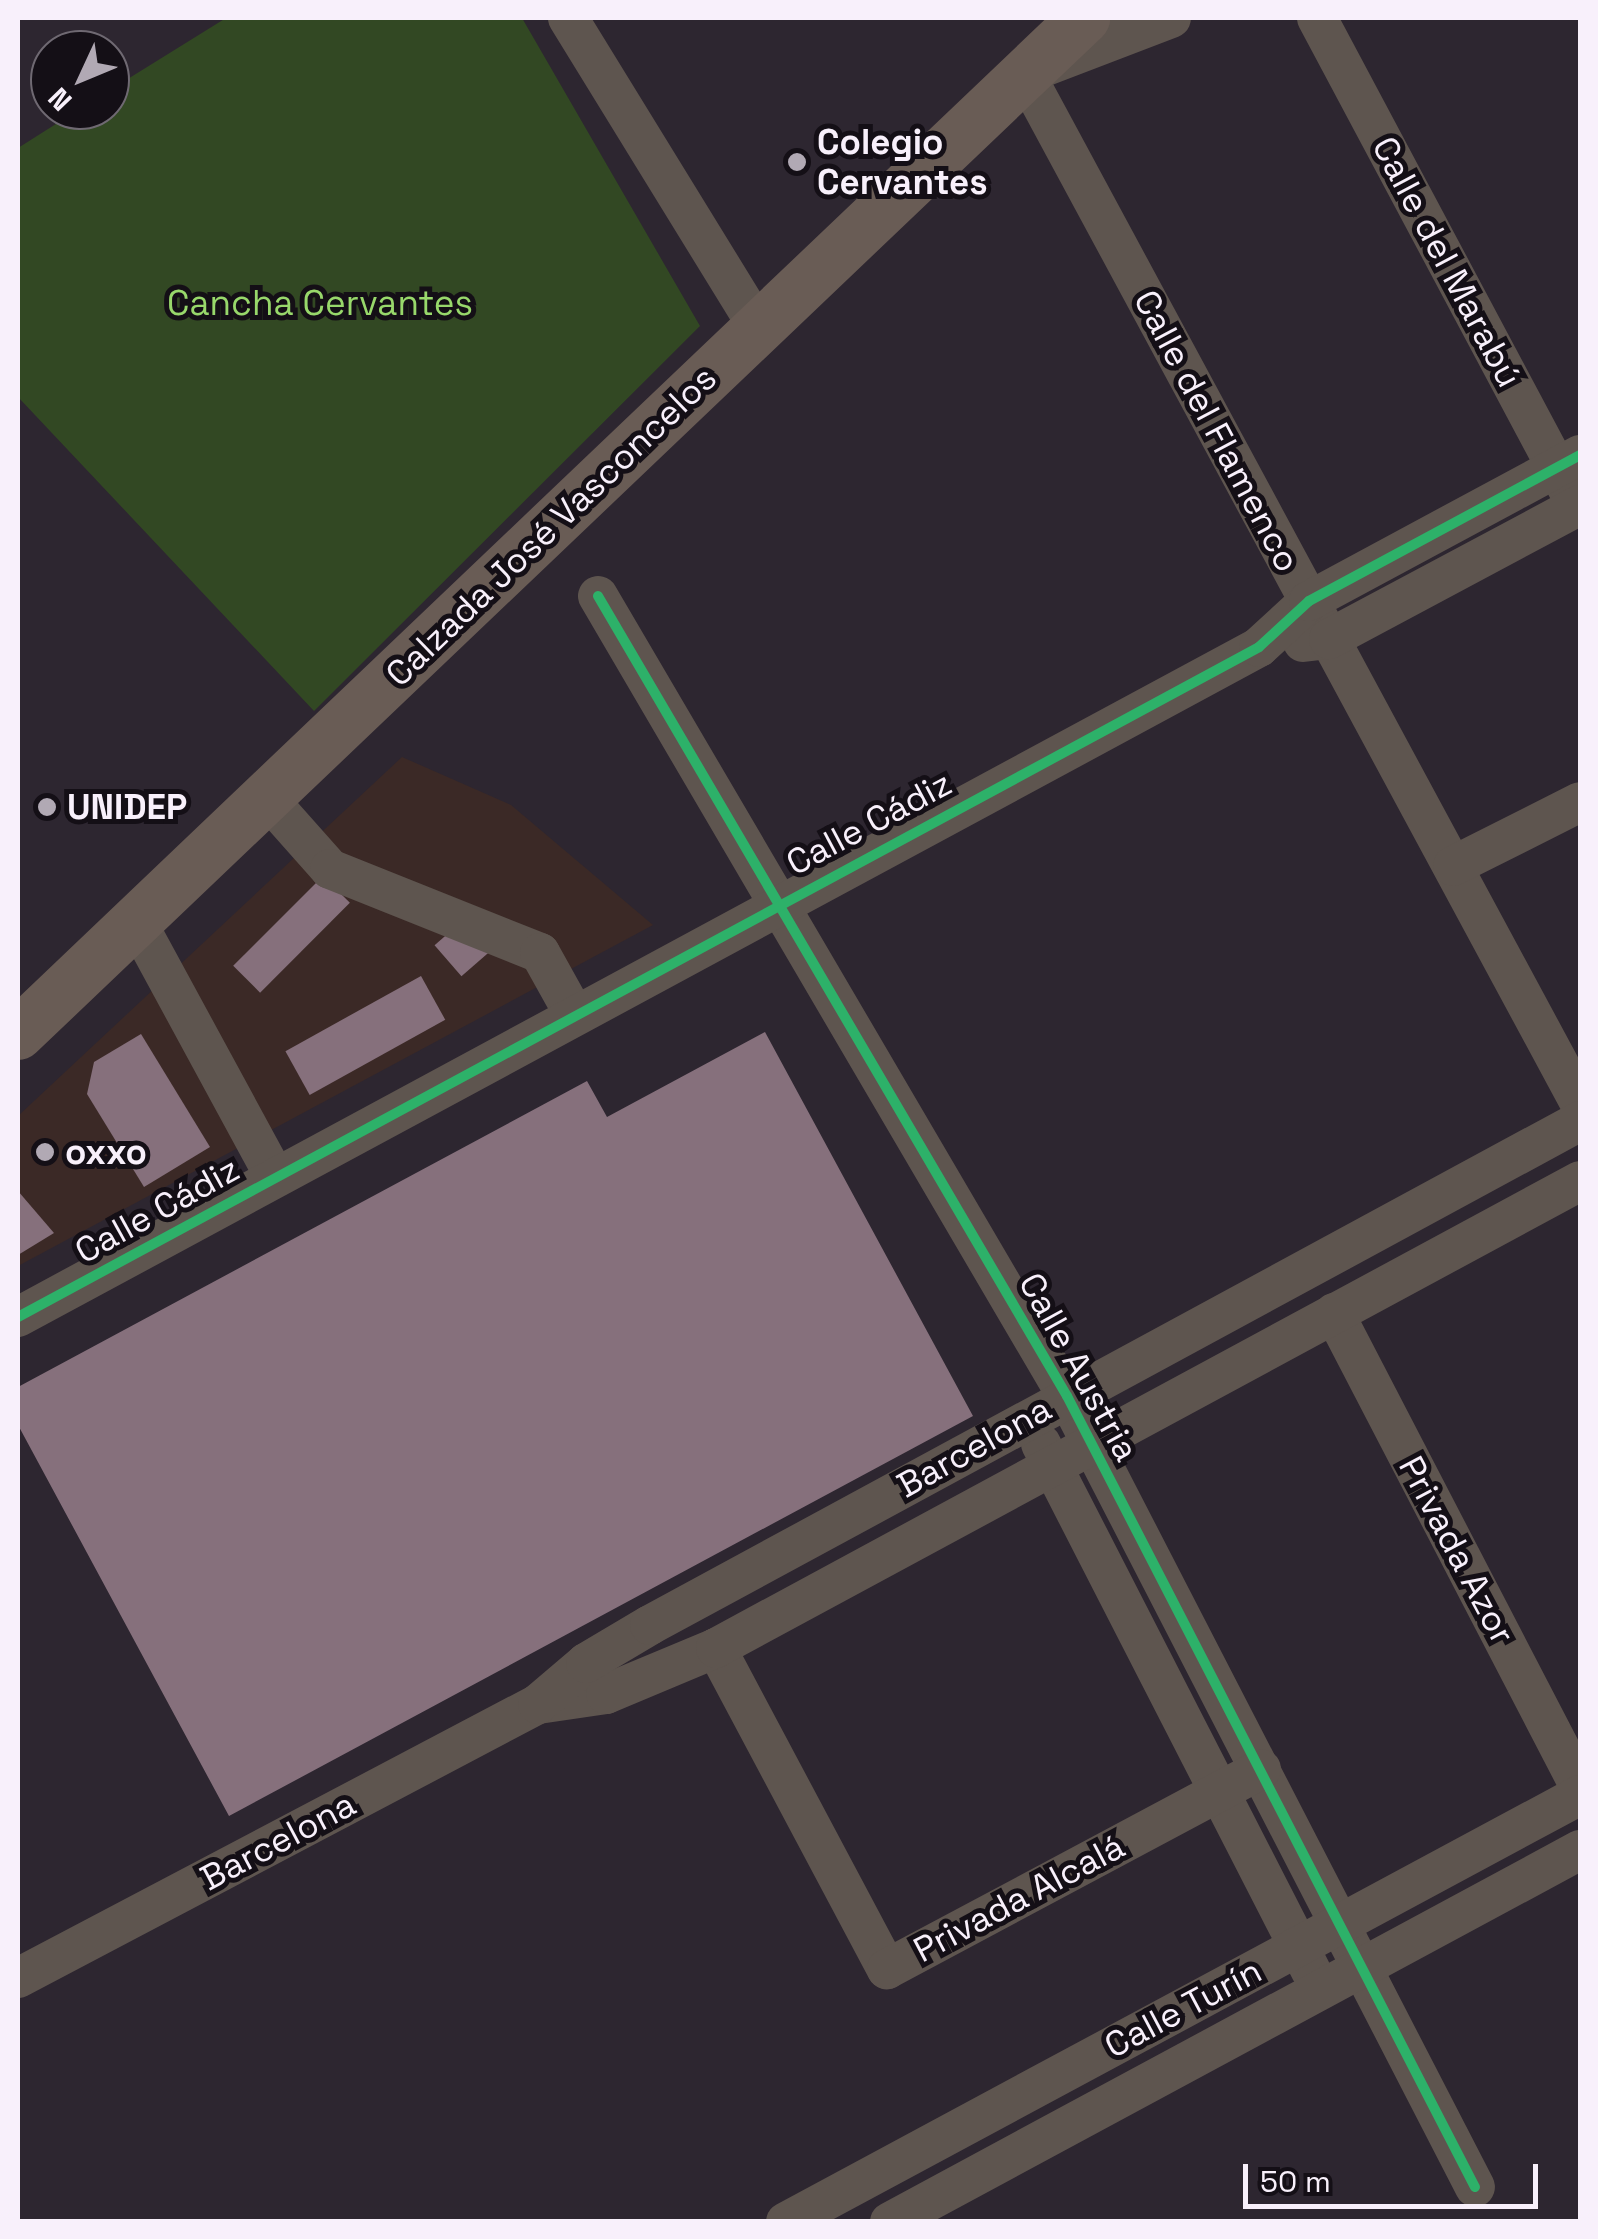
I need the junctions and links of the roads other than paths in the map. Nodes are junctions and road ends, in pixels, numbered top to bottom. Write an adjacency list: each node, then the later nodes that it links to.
1 (568, 18): 6 (street)
2 (1084, 18): 5 (main road, Calzada José Vasconcelos)
3 (1171, 18): 5 (street)
4 (1317, 18): 7 (street, Calle del Marabú)
5 (1025, 74): 6 (main road, Calzada José Vasconcelos); 10 (street, Calle del Flamenco)
6 (758, 328): 13 (main road, Calzada José Vasconcelos)
7 (1569, 461): 8 (street, Calle del Marabú); 10 (street, Calle Cádiz)
8 (1579, 505): 11 (street, Calle Cádiz)
9 (598, 596): 16 (street, Calle Austria)
10 (1309, 601): 11 (street, Calle del Flamenco); 12 (street, Calle Cádiz)
11 (1329, 639): 12 (street, Calle Cádiz); 15 (street, Calle del Flamenco)
12 (1259, 646): 16 (street, Calle Cádiz)
13 (266, 797): 17 (main road, Calzada José Vasconcelos); 18 (street)
14 (1580, 802): 15 (street)
15 (1452, 866): 20 (street, Calle del Flamenco)
16 (774, 905): 18 (street, Calle Cádiz); 26 (street, Calle Austria)
17 (136, 921): 19 (main road, Calzada José Vasconcelos); 22 (street)
18 (574, 1014): 22 (street, Calle Cádiz)
19 (18, 1034)
20 (1578, 1116): 21 (street, Calle del Flamenco); 26 (street, Barcelona)
21 (1580, 1164)
22 (275, 1177): 25 (street, Calle Cádiz)
23 (1580, 1180): 24 (street, Barcelona)
24 (1334, 1314): 28 (street, Barcelona); 33 (street, Privada Azor)
25 (18, 1317)
26 (1067, 1396): 27 (street, Barcelona); 28 (street, Calle Austria)
27 (1028, 1418): 29 (street, Calle Austria); 31 (street, Barcelona)
28 (1092, 1443): 29 (street, Barcelona); 32 (street, Calle Austria)
29 (1052, 1466): 30 (street, Barcelona); 34 (street, Calle Austria)
30 (716, 1648): 31 (street, Barcelona); 34 (street, Privada Alcalá)
31 (538, 1704): 39 (street, Barcelona)
32 (1261, 1769): 34 (street, Privada Alcalá); 36 (street, Calle Austria)
33 (1580, 1791): 36 (street, Calle Turín)
34 (1219, 1792): 37 (street, Calle Austria)
35 (1580, 1850): 38 (street, Calle Turín)
36 (1341, 1923): 37 (street, Calle Turín); 38 (street, Calle Austria)
37 (1298, 1946): 40 (street, Calle Austria); 42 (street, Calle Turín)
38 (1364, 1967): 40 (street, Calle Turín); 41 (street, Calle Austria)
39 (18, 1978)
40 (1321, 1990): 43 (street, Calle Turín)
41 (1474, 2186)
42 (786, 2222)
43 (890, 2222)

